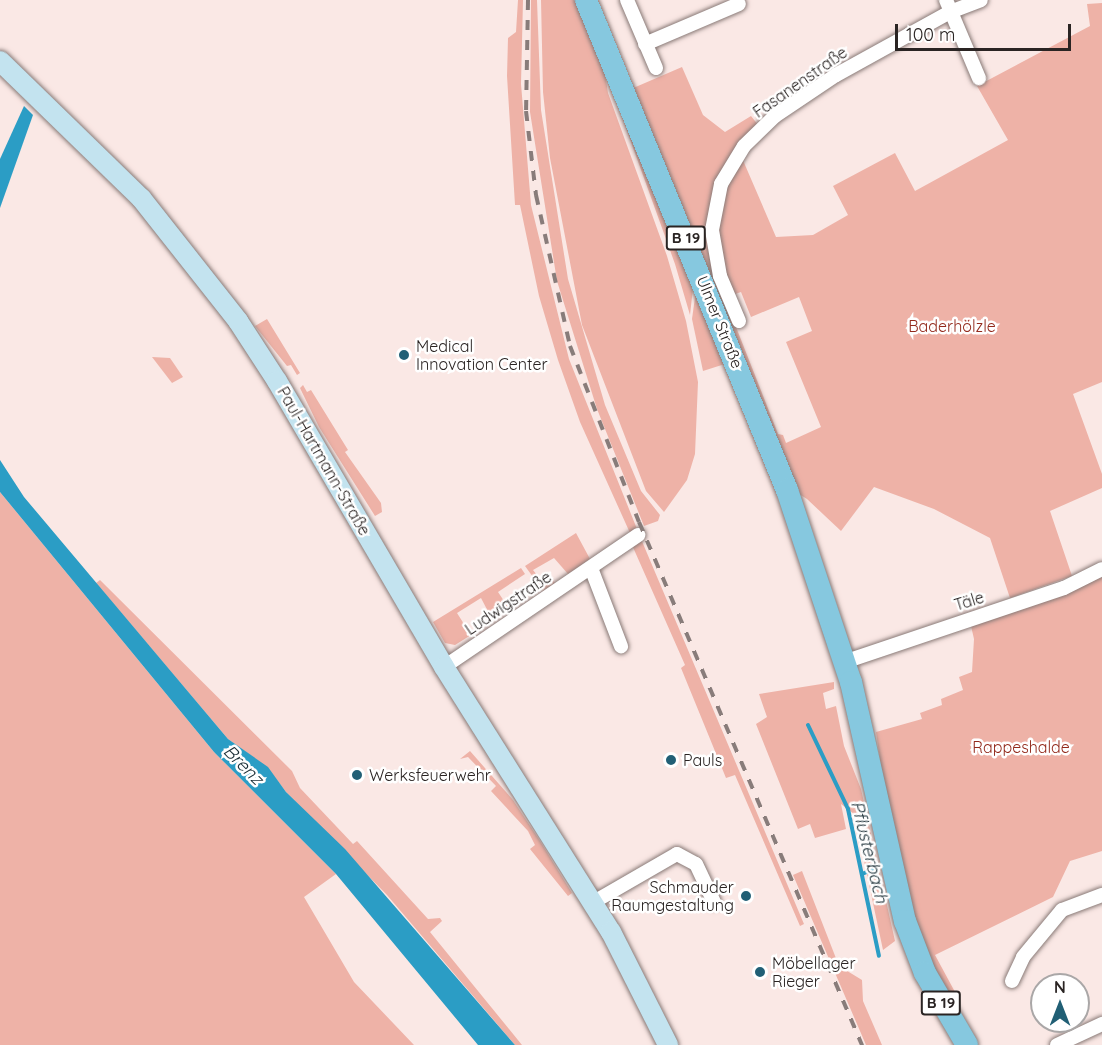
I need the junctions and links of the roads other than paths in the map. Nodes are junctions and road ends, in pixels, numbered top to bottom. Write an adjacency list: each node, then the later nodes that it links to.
1 (586, 0): 15 (main road, Ulmer Straße / B 19)
2 (627, 0): 6 (street)
3 (981, 0): 5 (street, Fasanenstraße)
4 (739, 4): 6 (street)
5 (948, 6): 9 (street); 10 (street, Fasanenstraße)
6 (645, 44): 7 (street)
7 (656, 68)
8 (3, 70): 16 (main road, Paul-Hartmann-Straße)
9 (979, 78)
10 (739, 321)
11 (638, 535): 12 (street, Ludwigstraße)
12 (591, 568): 14 (street); 16 (street, Ludwigstraße)
13 (1102, 569): 15 (street, Täle)
14 (621, 646)
15 (844, 662): 23 (main road, B 19)
16 (444, 667): 19 (main road, Paul-Hartmann-Straße)
17 (1102, 895): 20 (street)
18 (714, 902): 19 (street)
19 (592, 903): 22 (main road, Paul-Hartmann-Straße)
20 (1012, 981)
21 (1102, 1024): 24 (street)
22 (668, 1045)
23 (967, 1045)
24 (1057, 1045)

